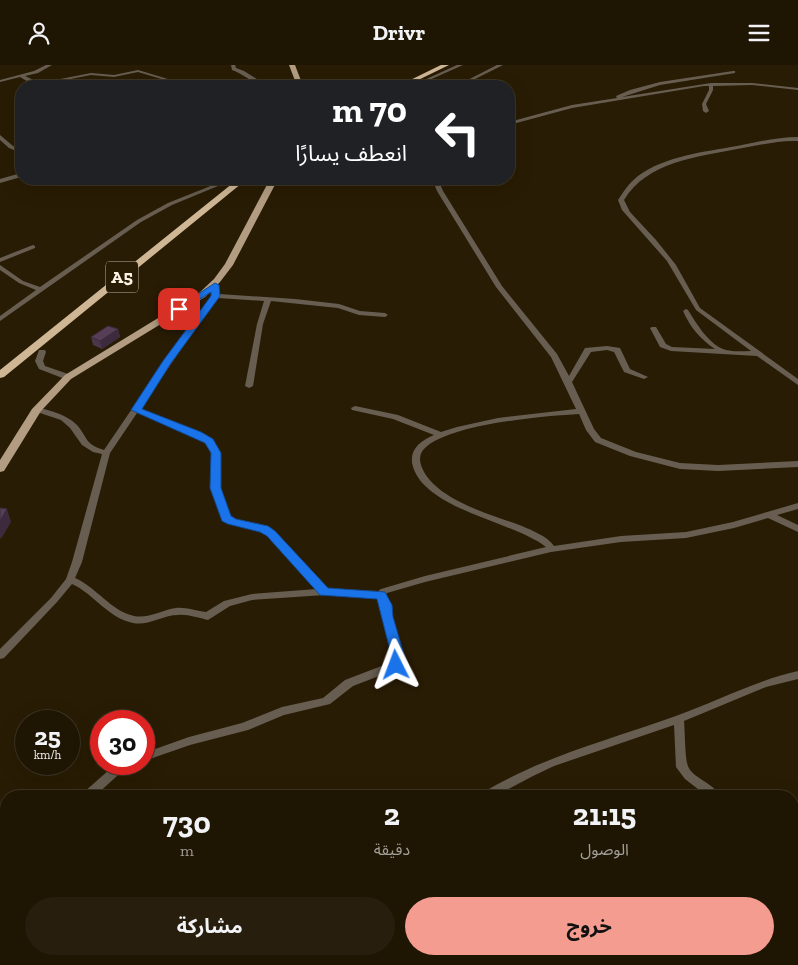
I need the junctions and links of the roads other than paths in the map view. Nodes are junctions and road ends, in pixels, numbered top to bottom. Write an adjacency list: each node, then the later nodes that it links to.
1 (50, 65): 9 (street)
2 (233, 65): 13 (street)
3 (292, 65): 14 (main road)
4 (436, 65): 15 (highway)
5 (446, 65): 16 (highway)
6 (461, 65): 17 (street)
7 (502, 65): 18 (street)
8 (733, 72): 22 (street)
9 (21, 77): 10 (street); 19 (street)
10 (26, 80)
11 (60, 80): 12 (street)
12 (169, 80)
13 (251, 80)
14 (298, 80)
15 (405, 80)
16 (414, 80)
17 (427, 80)
18 (471, 80)
19 (0, 81)
20 (711, 85): 21 (street); 22 (street); 23 (street)
21 (798, 89)
22 (608, 100): 24 (street)
23 (706, 111)
24 (515, 122)
25 (0, 137): 27 (street)
26 (798, 139): 48 (street)
27 (15, 149)
28 (15, 177): 29 (street)
29 (0, 181)
30 (218, 185): 39 (street)
31 (226, 185): 49 (highway, A5)
32 (236, 185): 50 (highway, A5)
33 (272, 185): 38 (main road)
34 (438, 185): 53 (street)
35 (33, 247): 36 (street)
36 (0, 260)
37 (0, 267): 39 (street)
38 (215, 285): 40 (street); 51 (main road)
39 (41, 290): 44 (street)
40 (216, 296): 41 (street); 58 (street)
41 (268, 299): 43 (street); 55 (street)
42 (686, 311): 47 (street)
43 (385, 315)
44 (0, 319)
45 (654, 328): 47 (street)
46 (42, 352): 51 (street)
47 (723, 352): 48 (street)
48 (757, 354): 54 (street)
49 (0, 367)
50 (0, 375)
51 (68, 377): 57 (main road)
52 (644, 377): 53 (street)
53 (568, 382): 59 (street)
54 (798, 383)
55 (249, 386)
56 (355, 408): 60 (street)
57 (37, 409): 61 (street); 63 (main road)
58 (136, 410): 61 (street); 69 (street)
59 (581, 411): 60 (street); 62 (street)
60 (439, 433): 67 (street)
61 (106, 453): 68 (street)
62 (798, 464)
63 (0, 469)
64 (798, 506): 65 (street)
65 (768, 515): 66 (street); 67 (street)
66 (798, 529)
67 (552, 549): 70 (street)
68 (70, 580): 69 (street); 71 (street)
69 (325, 592): 70 (street)
70 (381, 595): 74 (street)
71 (0, 655)
72 (798, 675): 73 (street)
73 (679, 719): 77 (street); 78 (street)
74 (155, 753)
75 (111, 775): 76 (street)
76 (94, 790)
77 (497, 790)
78 (709, 790)

